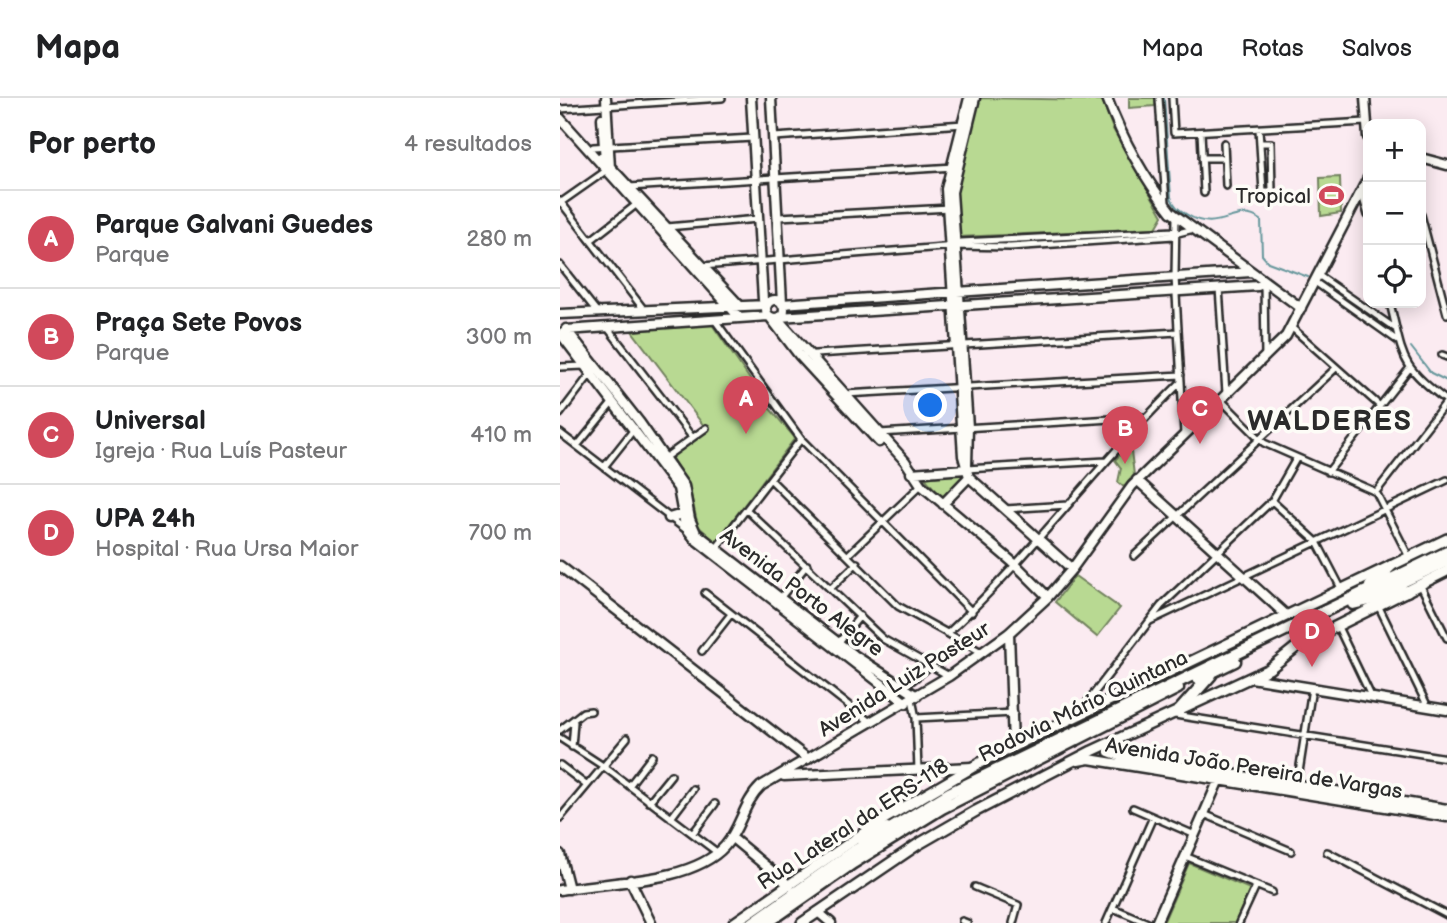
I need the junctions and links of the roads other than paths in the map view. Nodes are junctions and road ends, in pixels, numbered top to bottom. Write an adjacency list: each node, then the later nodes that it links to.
1 (722, 98): 10 (street)
2 (751, 98): 19 (street)
3 (771, 98): 18 (street)
4 (969, 98): 15 (street)
5 (975, 98): 15 (street)
6 (1107, 98): 40 (street)
7 (1159, 98): 40 (street)
8 (1172, 98): 17 (street)
9 (1365, 98): 13 (street)
10 (604, 102): 11 (street); 22 (street)
11 (560, 110): 23 (street)
12 (560, 118): 28 (street)
13 (1366, 119)
14 (1363, 122): 16 (street)
15 (964, 124): 18 (street); 29 (street)
16 (1259, 129): 17 (street); 21 (street)
17 (1201, 131): 24 (street)
18 (774, 137): 31 (street)
19 (753, 138): 22 (street); 30 (street)
20 (1224, 143): 25 (street)
21 (1261, 143): 21 (street)
22 (607, 146): 23 (street); 28 (street)
23 (593, 147): 28 (street)
24 (1202, 158): 25 (street); 36 (street)
25 (1224, 158): 33 (street)
26 (1426, 159): 27 (street)
27 (1447, 164)
28 (605, 167): 34 (street); 38 (street); 39 (street)
29 (953, 168): 31 (street); 41 (street)
30 (755, 178): 31 (street); 34 (street); 44 (street)
31 (777, 178): 43 (street)
32 (1366, 182): 35 (street, Avenida Luiz Pasteur)
33 (1226, 186)
34 (629, 187): 45 (street)
35 (1361, 191): 37 (street); 57 (street, Avenida Luiz Pasteur)
36 (1204, 193)
37 (1363, 198)
38 (560, 203): 49 (street)
39 (637, 204): 45 (street); 49 (street)
40 (1166, 205): 42 (street)
41 (950, 208): 43 (street); 50 (street)
42 (1176, 216): 46 (street); 47 (street)
43 (779, 217): 51 (street)
44 (758, 219): 45 (street); 52 (street)
45 (664, 229): 54 (street)
46 (1194, 229): 47 (street); 55 (street)
47 (1174, 234): 50 (street); 56 (street)
48 (1426, 234): 73 (street)
49 (591, 240): 70 (street)
50 (952, 246): 51 (street); 61 (street)
51 (782, 260): 52 (street); 62 (street)
52 (761, 261): 54 (street); 63 (street)
53 (560, 265): 71 (street)
54 (699, 266): 65 (street); 66 (street)
55 (1251, 272): 56 (street); 58 (street)
56 (1175, 277): 60 (street); 61 (street)
57 (1317, 278): 67 (street, Avenida Luiz Pasteur); 68 (street)
58 (1264, 282): 59 (street); 67 (street); 85 (street)
59 (1219, 288): 60 (street); 93 (street)
60 (1176, 290): 64 (street); 81 (street)
61 (955, 292): 62 (street); 64 (street)
62 (782, 303): 63 (street); 75 (street)
63 (767, 304): 66 (street); 75 (street)
64 (956, 304): 75 (street); 83 (street)
65 (729, 306): 66 (street); 70 (street); 74 (street)
66 (740, 306)
67 (1301, 308): 78 (street, Avenida Luiz Pasteur)
68 (1358, 308): 79 (street); 82 (street)
69 (1391, 308): 79 (street)
70 (645, 311): 71 (street)
71 (598, 313): 72 (street)
72 (560, 314): 80 (street, Avenida Porto Alegre)
73 (1447, 314)
74 (738, 316): 75 (street); 76 (street)
75 (773, 317): 84 (street)
76 (713, 319): 77 (street); 106 (street)
77 (607, 327): 80 (street); 105 (street)
78 (1292, 327): 85 (street, Avenida Luiz Pasteur); 88 (street)
79 (1396, 329): 82 (street)
80 (564, 330): 87 (street, Avenida Porto Alegre)
81 (1178, 332): 83 (street); 90 (street)
82 (1399, 341): 89 (street)
83 (958, 346): 84 (street); 91 (street)
84 (803, 355): 92 (street); 103 (street)
85 (1265, 358): 93 (street, Avenida Luiz Pasteur)
86 (560, 367): 87 (street)
87 (592, 368): 95 (street, Avenida Porto Alegre); 97 (street); 99 (street, Avenida Porto Alegre)
88 (1336, 368): 96 (street); 107 (street)
89 (1409, 369): 94 (street); 96 (street)
90 (1181, 378): 91 (street); 98 (street); 104 (street)
91 (961, 387): 92 (street); 101 (street)
92 (843, 394): 103 (street)
93 (1224, 398): 104 (street, Avenida Luiz Pasteur); 107 (street)
94 (1447, 401): 120 (street)
95 (612, 402): 99 (street, Avenida Porto Alegre); 108 (street)
96 (1380, 406): 114 (street)
97 (560, 414)
98 (1145, 417): 101 (street); 111 (street)
99 (637, 426): 109 (street, Avenida Porto Alegre); 112 (street)
100 (706, 428): 105 (street)
101 (964, 428): 103 (street); 115 (street)
102 (560, 433): 108 (street)
103 (874, 433): 113 (street)
104 (1184, 434): 117 (street, Avenida Luiz Pasteur)
105 (692, 437): 109 (street)
106 (801, 439): 116 (street); 130 (street)
107 (1259, 440): 110 (street); 128 (street)
108 (577, 446): 112 (street)
109 (662, 459): 126 (street, Avenida Porto Alegre); 131 (street, Avenida Porto Alegre)
110 (1296, 459): 114 (street); 121 (street)
111 (1106, 461): 115 (street); 123 (street)
112 (604, 467): 129 (street)
113 (912, 472): 115 (street); 119 (street)
114 (1328, 472): 120 (street)
115 (968, 473): 122 (street); 125 (street)
116 (771, 480): 127 (street); 138 (street)
117 (1138, 480): 128 (street); 147 (street, Avenida Luiz Pasteur)
118 (1447, 480): 124 (street)
119 (921, 485): 122 (street); 130 (street)
120 (1376, 492): 124 (street)
121 (1272, 502): 134 (street); 136 (street)
122 (943, 504): 144 (street)
123 (1068, 505): 125 (street); 132 (street)
124 (1384, 508): 134 (street); 140 (street)
125 (1005, 509): 132 (street)
126 (682, 510): 129 (street); 131 (street, Avenida Porto Alegre)
127 (748, 511): 135 (street); 143 (street)
128 (1177, 516): 136 (street); 139 (street)
129 (669, 518): 131 (street)
130 (883, 521): 138 (street); 162 (street)
131 (691, 530): 135 (street, Avenida Porto Alegre)
132 (1039, 539): 144 (street); 147 (street)
133 (1447, 539): 140 (main road, Rua Lateral da ERS-118)
134 (1317, 542): 149 (street); 153 (street)
135 (714, 551): 152 (street, Avenida Porto Alegre)
136 (1217, 551): 149 (street); 161 (street)
137 (1447, 552): 156 (highway, Rodovia Mário Quintana)
138 (849, 554): 142 (street)
139 (1134, 556)
140 (1409, 558): 146 (main road, Rua Lateral da ERS-118)
141 (1447, 561): 159 (highway, Rodovia Mário Quintana)
142 (857, 563): 151 (street); 171 (street)
143 (807, 565): 151 (street); 157 (street)
144 (1016, 565): 158 (street); 162 (street)
145 (560, 566): 209 (street)
146 (1391, 566): 153 (main road, Rua Lateral da ERS-118); 156 (highway)
147 (1072, 569): 158 (street, Avenida Luiz Pasteur)
148 (1447, 570): 150 (main road)
149 (1245, 576): 164 (street); 165 (street)
150 (1420, 584): 154 (main road); 172 (street)
151 (831, 588): 166 (street)
152 (765, 589): 157 (street, Avenida Porto Alegre); 168 (street, Avenida Porto Alegre)
153 (1342, 590): 165 (main road, Rua Lateral da ERS-118)
154 (1408, 590): 159 (highway); 160 (main road)
155 (705, 593): 163 (street)
156 (1362, 594): 234 (highway, Rodovia Mário Quintana)
157 (781, 597): 168 (street, Avenida Porto Alegre)
158 (1048, 597): 170 (street, Avenida Luiz Pasteur)
159 (1353, 604): 179 (highway, Rodovia Mário Quintana)
160 (1378, 605): 169 (main road); 189 (street)
161 (1161, 607): 164 (street); 167 (street)
162 (972, 612): 171 (street)
163 (731, 614): 174 (street); 198 (street)
164 (1169, 614): 167 (street)
165 (1285, 614): 188 (main road, Rua Lateral da ERS-118)
166 (860, 616): 173 (street); 177 (street)
167 (1147, 622): 188 (street)
168 (809, 623): 173 (street, Avenida Porto Alegre); 176 (street, Avenida Porto Alegre)
169 (1336, 625): 178 (main road); 185 (street)
170 (1009, 633): 175 (street, Avenida Luiz Pasteur); 193 (street)
171 (948, 634): 175 (street)
172 (1447, 638)
173 (839, 642): 176 (street, Avenida Porto Alegre)
174 (702, 651)
175 (983, 653): 180 (street, Avenida Luiz Pasteur)
176 (852, 658): 183 (street, Avenida Porto Alegre); 186 (street, Avenida Porto Alegre)
177 (931, 665): 180 (street); 183 (street)
178 (1269, 669): 181 (main road); 182 (street)
179 (1216, 670): 192 (highway); 256 (highway, Rodovia Mário Quintana)
180 (949, 676): 186 (street, Avenida Luiz Pasteur)
181 (1251, 678): 182 (street); 187 (main road)
182 (1270, 680): 184 (street)
183 (904, 687): 186 (street, Avenida Porto Alegre)
184 (1312, 688): 185 (street); 200 (street)
185 (1372, 698): 189 (street)
186 (912, 699): 196 (street); 198 (street, Avenida Luiz Pasteur)
187 (1193, 704): 192 (main road); 195 (street)
188 (1090, 705): 203 (main road, Rua Lateral da ERS-118)
189 (1428, 707): 190 (street)
190 (1447, 710)
191 (591, 711): 197 (street)
192 (1179, 711): 194 (main road)
193 (1014, 713): 196 (street); 203 (street)
194 (1168, 716): 195 (street); 204 (main road)
195 (1196, 716): 200 (street)
196 (916, 718): 214 (street)
197 (574, 722): 199 (street); 205 (street)
198 (870, 722): 209 (street, Avenida Luiz Pasteur)
199 (560, 730)
200 (1305, 735): 208 (street); 222 (street)
201 (560, 738): 205 (street)
202 (627, 738): 211 (street)
203 (1017, 741): 212 (main road, Rua Lateral da ERS-118)
204 (1113, 741): 207 (street, Avenida João Pereira de Vargas); 215 (main road)
205 (572, 747): 211 (street)
206 (652, 756): 221 (street)
207 (1108, 757): 215 (street, Avenida João Pereira de Vargas); 218 (street, Avenida João Pereira de Vargas)
208 (1447, 758)
209 (808, 759): 217 (street, Avenida Luiz Pasteur)
210 (560, 765): 220 (street)
211 (603, 766): 220 (street); 221 (street)
212 (972, 767): 213 (street); 219 (main road, Rua Lateral da ERS-118)
213 (951, 768): 214 (street); 219 (street)
214 (918, 770): 217 (street)
215 (1056, 770): 251 (main road)
216 (671, 775): 224 (street)
217 (781, 776): 237 (street, Avenida Luiz Pasteur)
218 (1221, 776): 222 (street, Avenida João Pereira de Vargas); 229 (street)
219 (953, 778): 238 (main road, Rua Lateral da ERS-118)
220 (586, 785): 232 (street)
221 (629, 786): 224 (street)
222 (1296, 788): 227 (street, Avenida João Pereira de Vargas)
223 (693, 789): 233 (street)
224 (649, 802): 233 (street)
225 (715, 804): 235 (street)
226 (1133, 808): 230 (street)
227 (1422, 809): 228 (street, Avenida João Pereira de Vargas); 231 (street, Avenida João Pereira de Vargas)
228 (1447, 809)
229 (1204, 814): 236 (street); 239 (street)
230 (1153, 817): 236 (street); 250 (street)
231 (1447, 817)
232 (560, 818)
233 (671, 818): 235 (street)
234 (894, 826): 238 (highway); 255 (highway, Rodovia Mário Quintana)
235 (693, 833): 241 (street)
236 (1195, 835): 243 (street)
237 (731, 836): 241 (street, Avenida Luiz Pasteur); 245 (street)
238 (856, 838): 245 (main road, Rua Lateral da ERS-118)
239 (1291, 851)
240 (1327, 852): 252 (street)
241 (718, 853): 244 (street)
242 (560, 854): 248 (street)
243 (1185, 856): 246 (street); 262 (street)
244 (630, 880): 248 (street); 253 (street)
245 (789, 886): 254 (main road, Rua Lateral da ERS-118)
246 (1256, 886): 249 (street); 263 (street)
247 (975, 887): 259 (street)
248 (562, 888)
249 (1272, 892)
250 (1113, 908): 260 (street); 261 (street)
251 (818, 912): 257 (main road); 258 (street)
252 (1447, 915)
253 (650, 923)
254 (734, 923)
255 (752, 923)
256 (767, 923)
257 (802, 923)
258 (831, 923)
259 (1013, 923)
260 (1106, 923)
261 (1149, 923)
262 (1156, 923)
263 (1239, 923)

